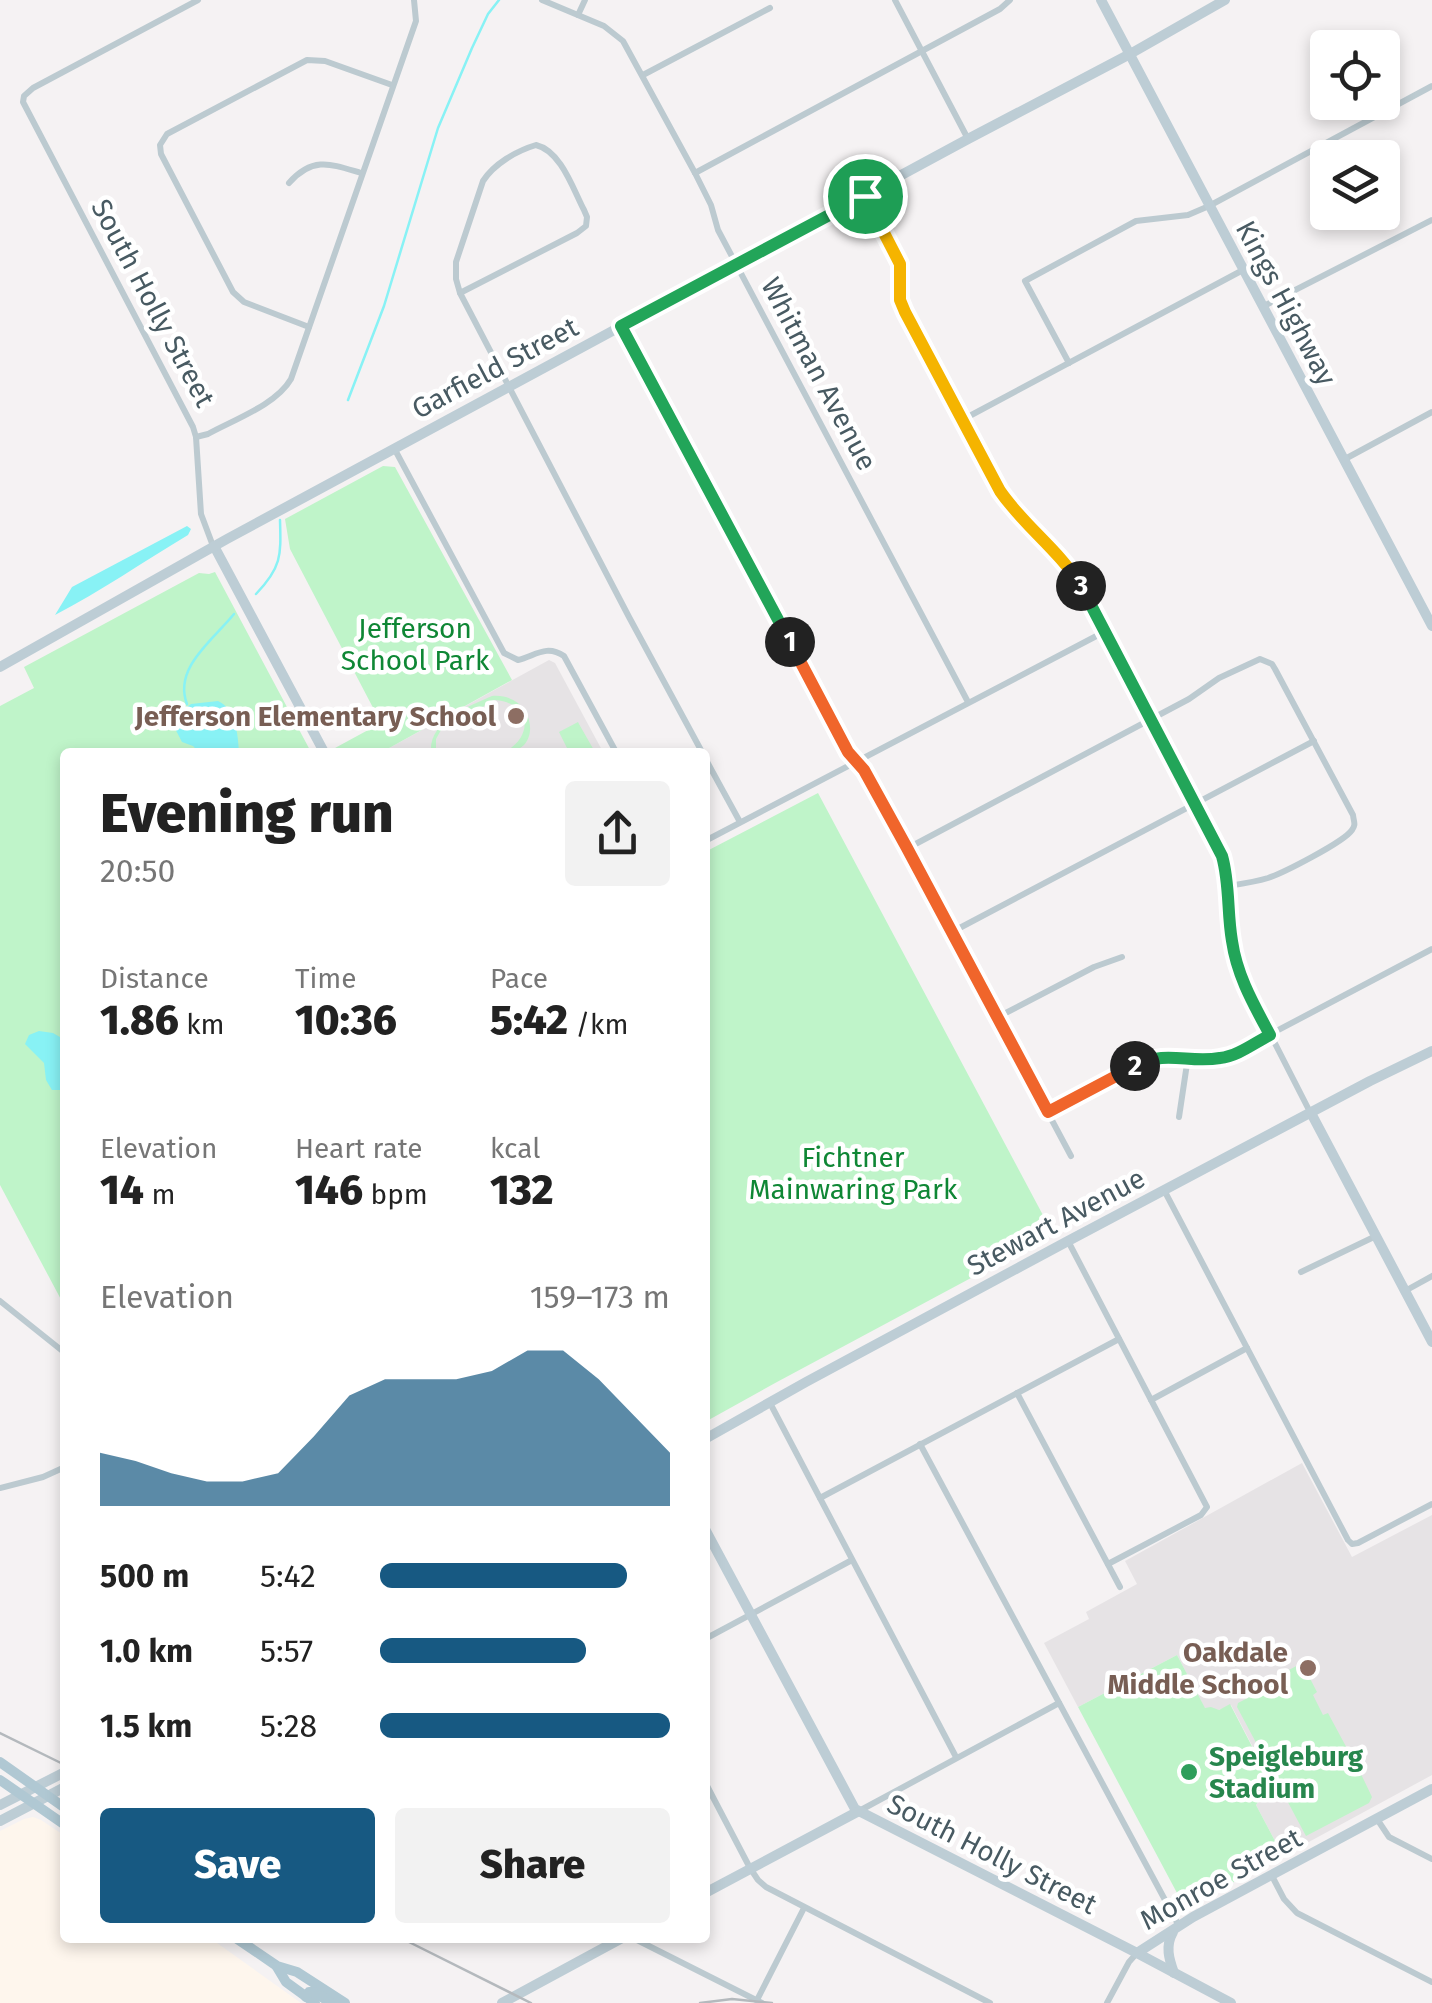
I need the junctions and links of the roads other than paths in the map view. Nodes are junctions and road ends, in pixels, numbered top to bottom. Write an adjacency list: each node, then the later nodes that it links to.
1 (198, 0): 33 (street, South Holly Street)
2 (414, 0): 14 (street)
3 (542, 0): 10 (street, Whitman Avenue)
4 (585, 0): 10 (street)
5 (895, 0): 11 (street)
6 (1010, 0): 11 (street)
7 (1101, 0): 12 (street, Kings Highway)
8 (1225, 0): 12 (street, Garfield Street)
9 (770, 8): 13 (street)
10 (578, 14): 13 (street, Whitman Avenue)
11 (922, 51): 16 (street); 17 (street)
12 (1130, 54): 16 (street, Garfield Street); 21 (street, Kings Highway)
13 (643, 75): 17 (street, Whitman Avenue)
14 (392, 85): 18 (street); 28 (street)
15 (1432, 86): 21 (street)
16 (968, 138): 20 (street, Garfield Street)
17 (695, 173): 23 (street, Whitman Avenue)
18 (361, 174): 19 (street); 28 (street)
19 (289, 183)
20 (865, 196): 23 (street, Garfield Street); 32 (street)
21 (1209, 206): 24 (street, Kings Highway); 29 (street)
22 (1432, 220): 26 (street)
23 (736, 266): 27 (street, Garfield Street); 40 (street, Whitman Avenue)
24 (1243, 270): 26 (street, Kings Highway); 29 (street)
25 (460, 293): 25 (street); 30 (street)
26 (1262, 306): 35 (street, Kings Highway)
27 (621, 326): 30 (street, Garfield Street); 46 (street)
28 (309, 327): 33 (street)
29 (1069, 363): 32 (street)
30 (508, 387): 34 (street, Garfield Street); 45 (street)
31 (1432, 412): 35 (street)
32 (962, 420): 38 (street)
33 (196, 437): 36 (street, South Holly Street)
34 (394, 448): 36 (street, Garfield Street); 44 (street)
35 (1344, 460): 37 (street, Kings Highway)
36 (214, 546): 39 (street, Garfield Street); 43 (street, South Holly Street)
37 (1432, 626)
38 (1104, 632): 40 (street); 41 (street)
39 (0, 668)
40 (968, 702): 46 (street)
41 (1150, 719): 42 (street); 48 (street); 51 (street)
42 (1314, 741): 48 (street); 52 (street)
43 (322, 748)
44 (614, 748)
45 (700, 748)
46 (857, 761): 49 (street); 51 (street)
47 (710, 766): 49 (street)
48 (1195, 804): 52 (street); 53 (street)
49 (740, 822): 50 (street)
50 (710, 838)
51 (907, 848): 53 (street)
52 (1228, 886): 57 (street)
53 (952, 932): 56 (street)
54 (1432, 949): 57 (street)
55 (1122, 957): 56 (street)
56 (998, 1018): 60 (street)
57 (1270, 1035): 59 (street); 61 (street)
58 (1431, 1053): 61 (street, Stewart Avenue)
59 (1188, 1057): 60 (street); 62 (street)
60 (1048, 1112): 63 (street)
61 (1310, 1113): 64 (street, Stewart Avenue); 65 (street)
62 (1178, 1117)
63 (1071, 1156)
64 (1164, 1190): 66 (street, Stewart Avenue); 73 (street)
65 (1376, 1236): 67 (street); 69 (street)
66 (1068, 1241): 71 (street); 77 (street, Stewart Avenue)
67 (1301, 1272)
68 (1432, 1276): 69 (street)
69 (1405, 1291): 72 (street)
70 (0, 1301): 74 (street)
71 (1118, 1338): 75 (street); 76 (street)
72 (1432, 1342)
73 (1247, 1348): 76 (street); 83 (street)
74 (60, 1349)
75 (1016, 1393): 79 (street); 86 (street)
76 (1152, 1400): 86 (street)
77 (770, 1403): 78 (street, Stewart Avenue); 82 (street)
78 (710, 1437)
79 (920, 1444): 82 (street); 90 (street)
80 (60, 1470): 81 (street)
81 (0, 1488)
82 (820, 1498): 85 (street)
83 (1432, 1504)
84 (710, 1539): 88 (street, South Holly Street)
85 (852, 1560): 88 (street); 91 (street)
86 (1108, 1564): 87 (street)
87 (1120, 1587)
88 (750, 1615): 89 (street); 104 (street, South Holly Street)
89 (710, 1636)
90 (1058, 1703): 91 (street); 113 (street)
91 (956, 1758): 104 (street)
92 (0, 1762): 95 (main road)
93 (60, 1774): 95 (street)
94 (0, 1780): 99 (main road)
95 (36, 1786): 99 (street); 100 (main road)
96 (60, 1789): 100 (street)
97 (1432, 1790): 105 (street, Monroe Street)
98 (710, 1792): 109 (street)
99 (22, 1794): 101 (main road); 103 (street)
100 (48, 1795): 101 (street); 102 (main road)
101 (34, 1803): 106 (street); 107 (main road)
102 (60, 1804)
103 (0, 1806)
104 (858, 1812): 109 (street); 117 (street, South Holly Street)
105 (1377, 1819): 108 (street); 110 (street, Monroe Street)
106 (0, 1821)
107 (60, 1821)
108 (1432, 1859)
109 (750, 1868): 111 (street); 112 (street)
110 (1272, 1876): 113 (street, Monroe Street); 120 (street)
111 (710, 1890)
112 (804, 1908): 122 (street); 126 (street)
113 (1176, 1928): 117 (street, Monroe Street); 119 (street)
114 (243, 1943): 118 (main road)
115 (613, 1943): 125 (street)
116 (643, 1943): 122 (street)
117 (1138, 1953): 119 (street, South Holly Street); 127 (street, Monroe Street)
118 (277, 1966): 121 (main road); 124 (main road)
119 (1174, 1974): 128 (street, South Holly Street)
120 (1432, 1982)
121 (310, 2000): 123 (main road)
122 (759, 2002)
123 (331, 2003)
124 (345, 2003)
125 (502, 2003)
126 (990, 2003)
127 (1107, 2003)
128 (1231, 2003)

